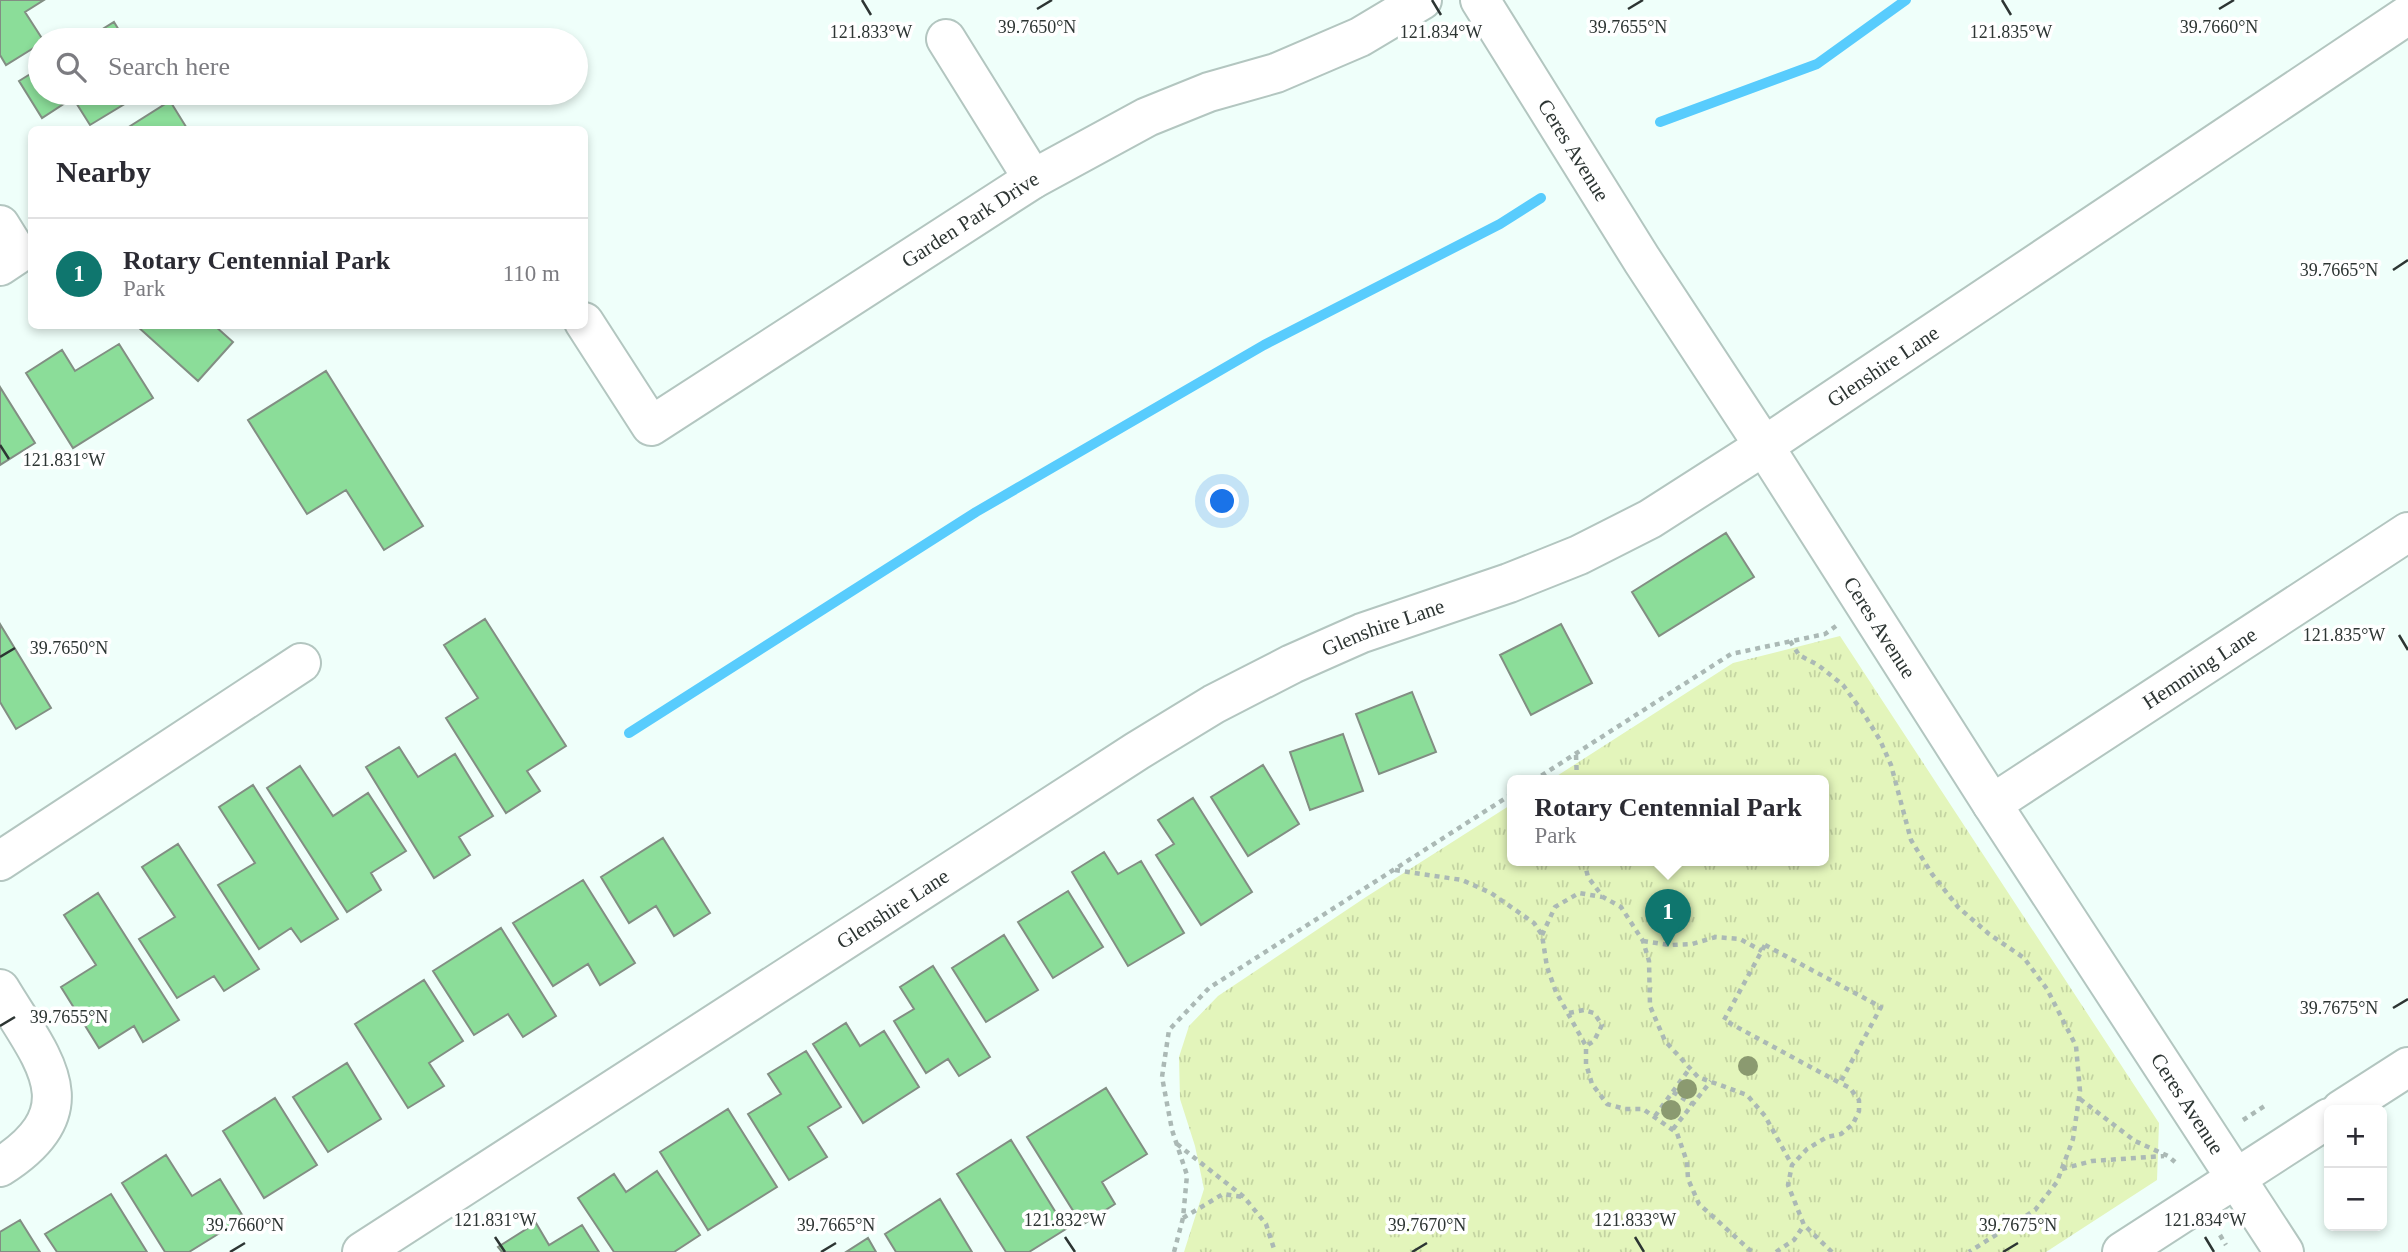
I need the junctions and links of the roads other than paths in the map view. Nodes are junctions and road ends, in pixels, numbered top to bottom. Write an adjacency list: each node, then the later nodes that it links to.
1 (1422, 0): 5 (street, Garden Park Drive)
2 (1480, 0): 9 (street, Ceres Avenue)
3 (2408, 15): 9 (street, Glenshire Lane)
4 (946, 39): 5 (street)
5 (1033, 179): 8 (street, Garden Park Drive)
6 (0, 225): 7 (street)
7 (0, 266)
8 (588, 328)
9 (1764, 446): 12 (street, Ceres Avenue); 20 (street, Glenshire Lane)
10 (2408, 532): 12 (street, Hemming Lane)
11 (301, 663): 13 (street)
12 (1992, 804): 19 (street, Ceres Avenue)
13 (0, 861)
14 (0, 989): 18 (street)
15 (2408, 1067): 16 (street)
16 (2349, 1105)
17 (2324, 1121): 19 (street)
18 (0, 1167)
19 (2236, 1178): 21 (street); 22 (street, Ceres Avenue)
20 (362, 1252)
21 (2122, 1252)
22 (2284, 1252)

